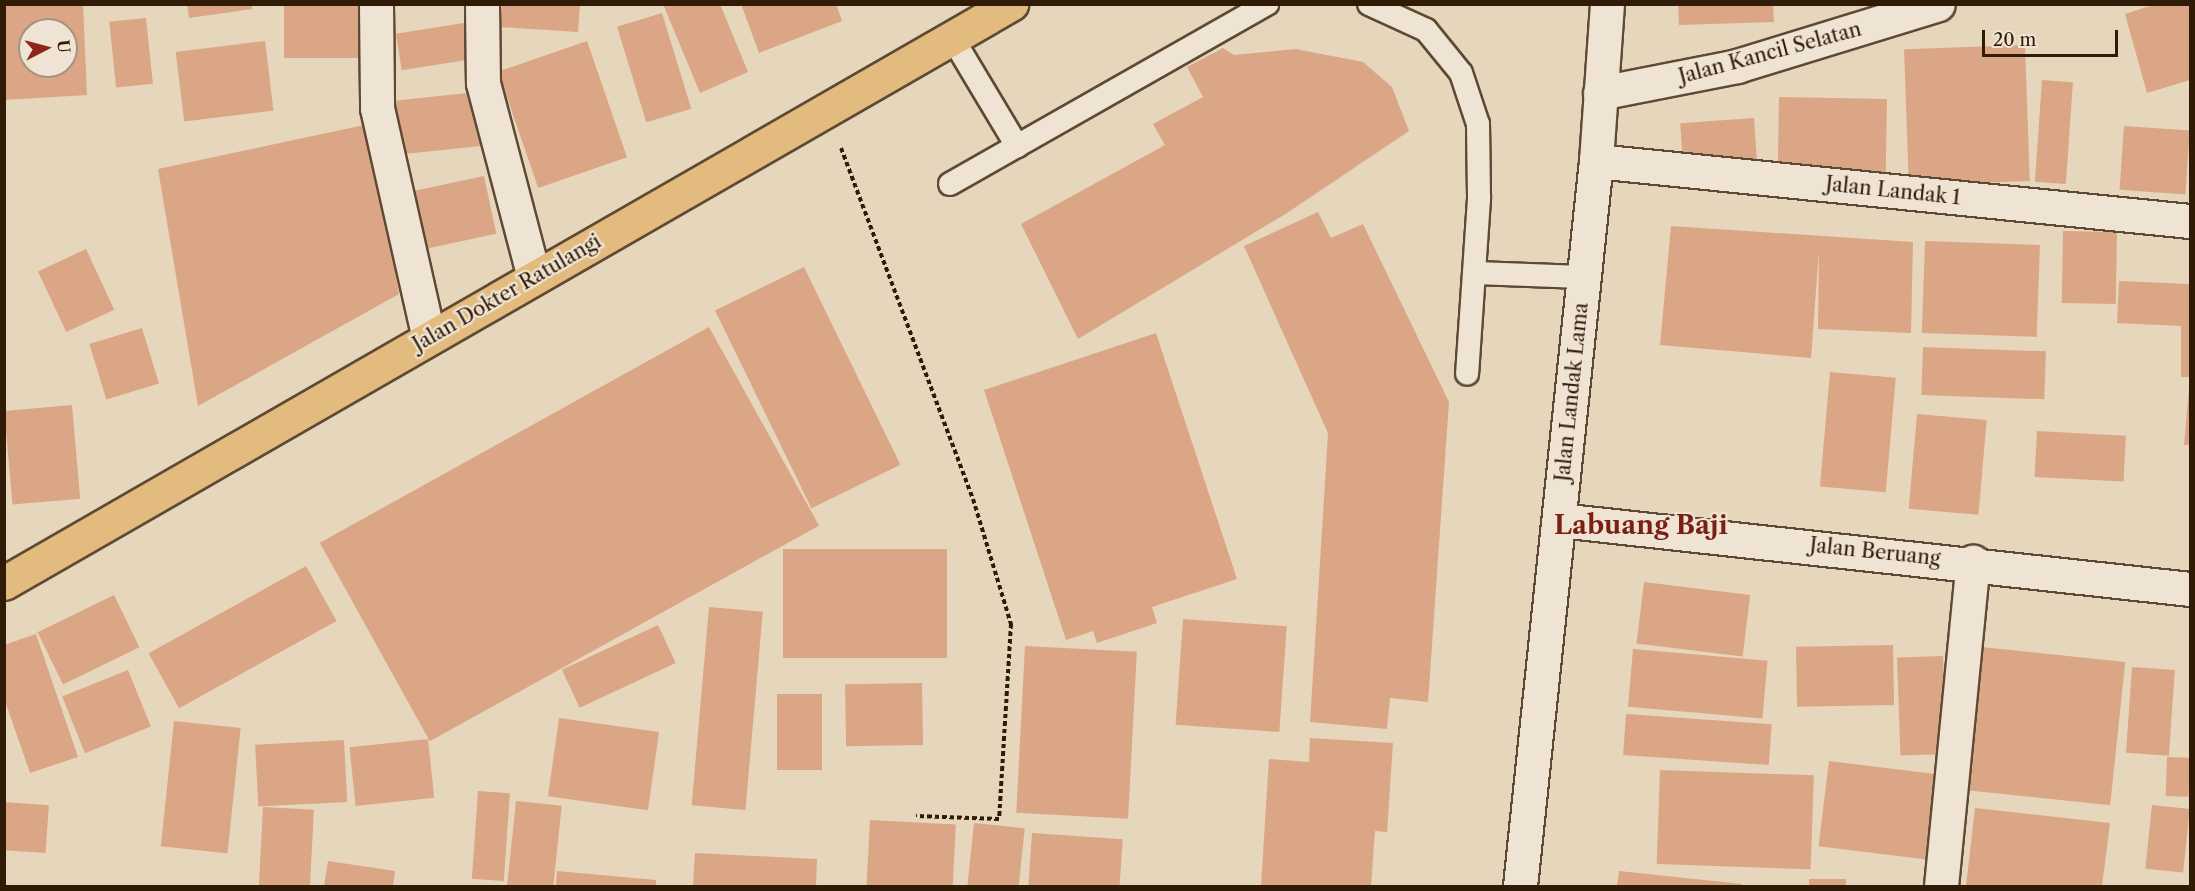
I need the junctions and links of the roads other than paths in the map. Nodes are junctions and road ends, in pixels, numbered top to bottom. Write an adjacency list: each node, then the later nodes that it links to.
1 (376, 4): 17 (street)
2 (482, 4): 15 (street)
3 (1011, 4): 8 (main road, Jalan Dokter Ratulangi)
4 (1267, 4): 10 (lane)
5 (1369, 4): 14 (lane)
6 (1607, 4): 9 (street, Jalan Landak Lama)
7 (1938, 4): 9 (street, Jalan Kancil Selatan)
8 (953, 39): 10 (lane); 15 (main road, Jalan Dokter Ratulangi)
9 (1600, 93): 11 (street, Jalan Landak Lama)
10 (1017, 146): 12 (lane)
11 (1596, 162): 13 (street, Jalan Landak 1); 16 (street, Jalan Landak Lama)
12 (950, 184)
13 (2190, 221)
14 (1474, 273): 16 (lane); 18 (lane)
15 (534, 277): 17 (main road, Jalan Dokter Ratulangi)
16 (1584, 277): 19 (street, Jalan Landak Lama)
17 (429, 338): 21 (main road, Jalan Dokter Ratulangi)
18 (1467, 374)
19 (1559, 520): 20 (street, Jalan Beruang); 23 (street, Jalan Landak Lama)
20 (1973, 562): 22 (street, Jalan Beruang); 24 (street)
21 (4, 583)
22 (2190, 589)
23 (1521, 886)
24 (1941, 886)

